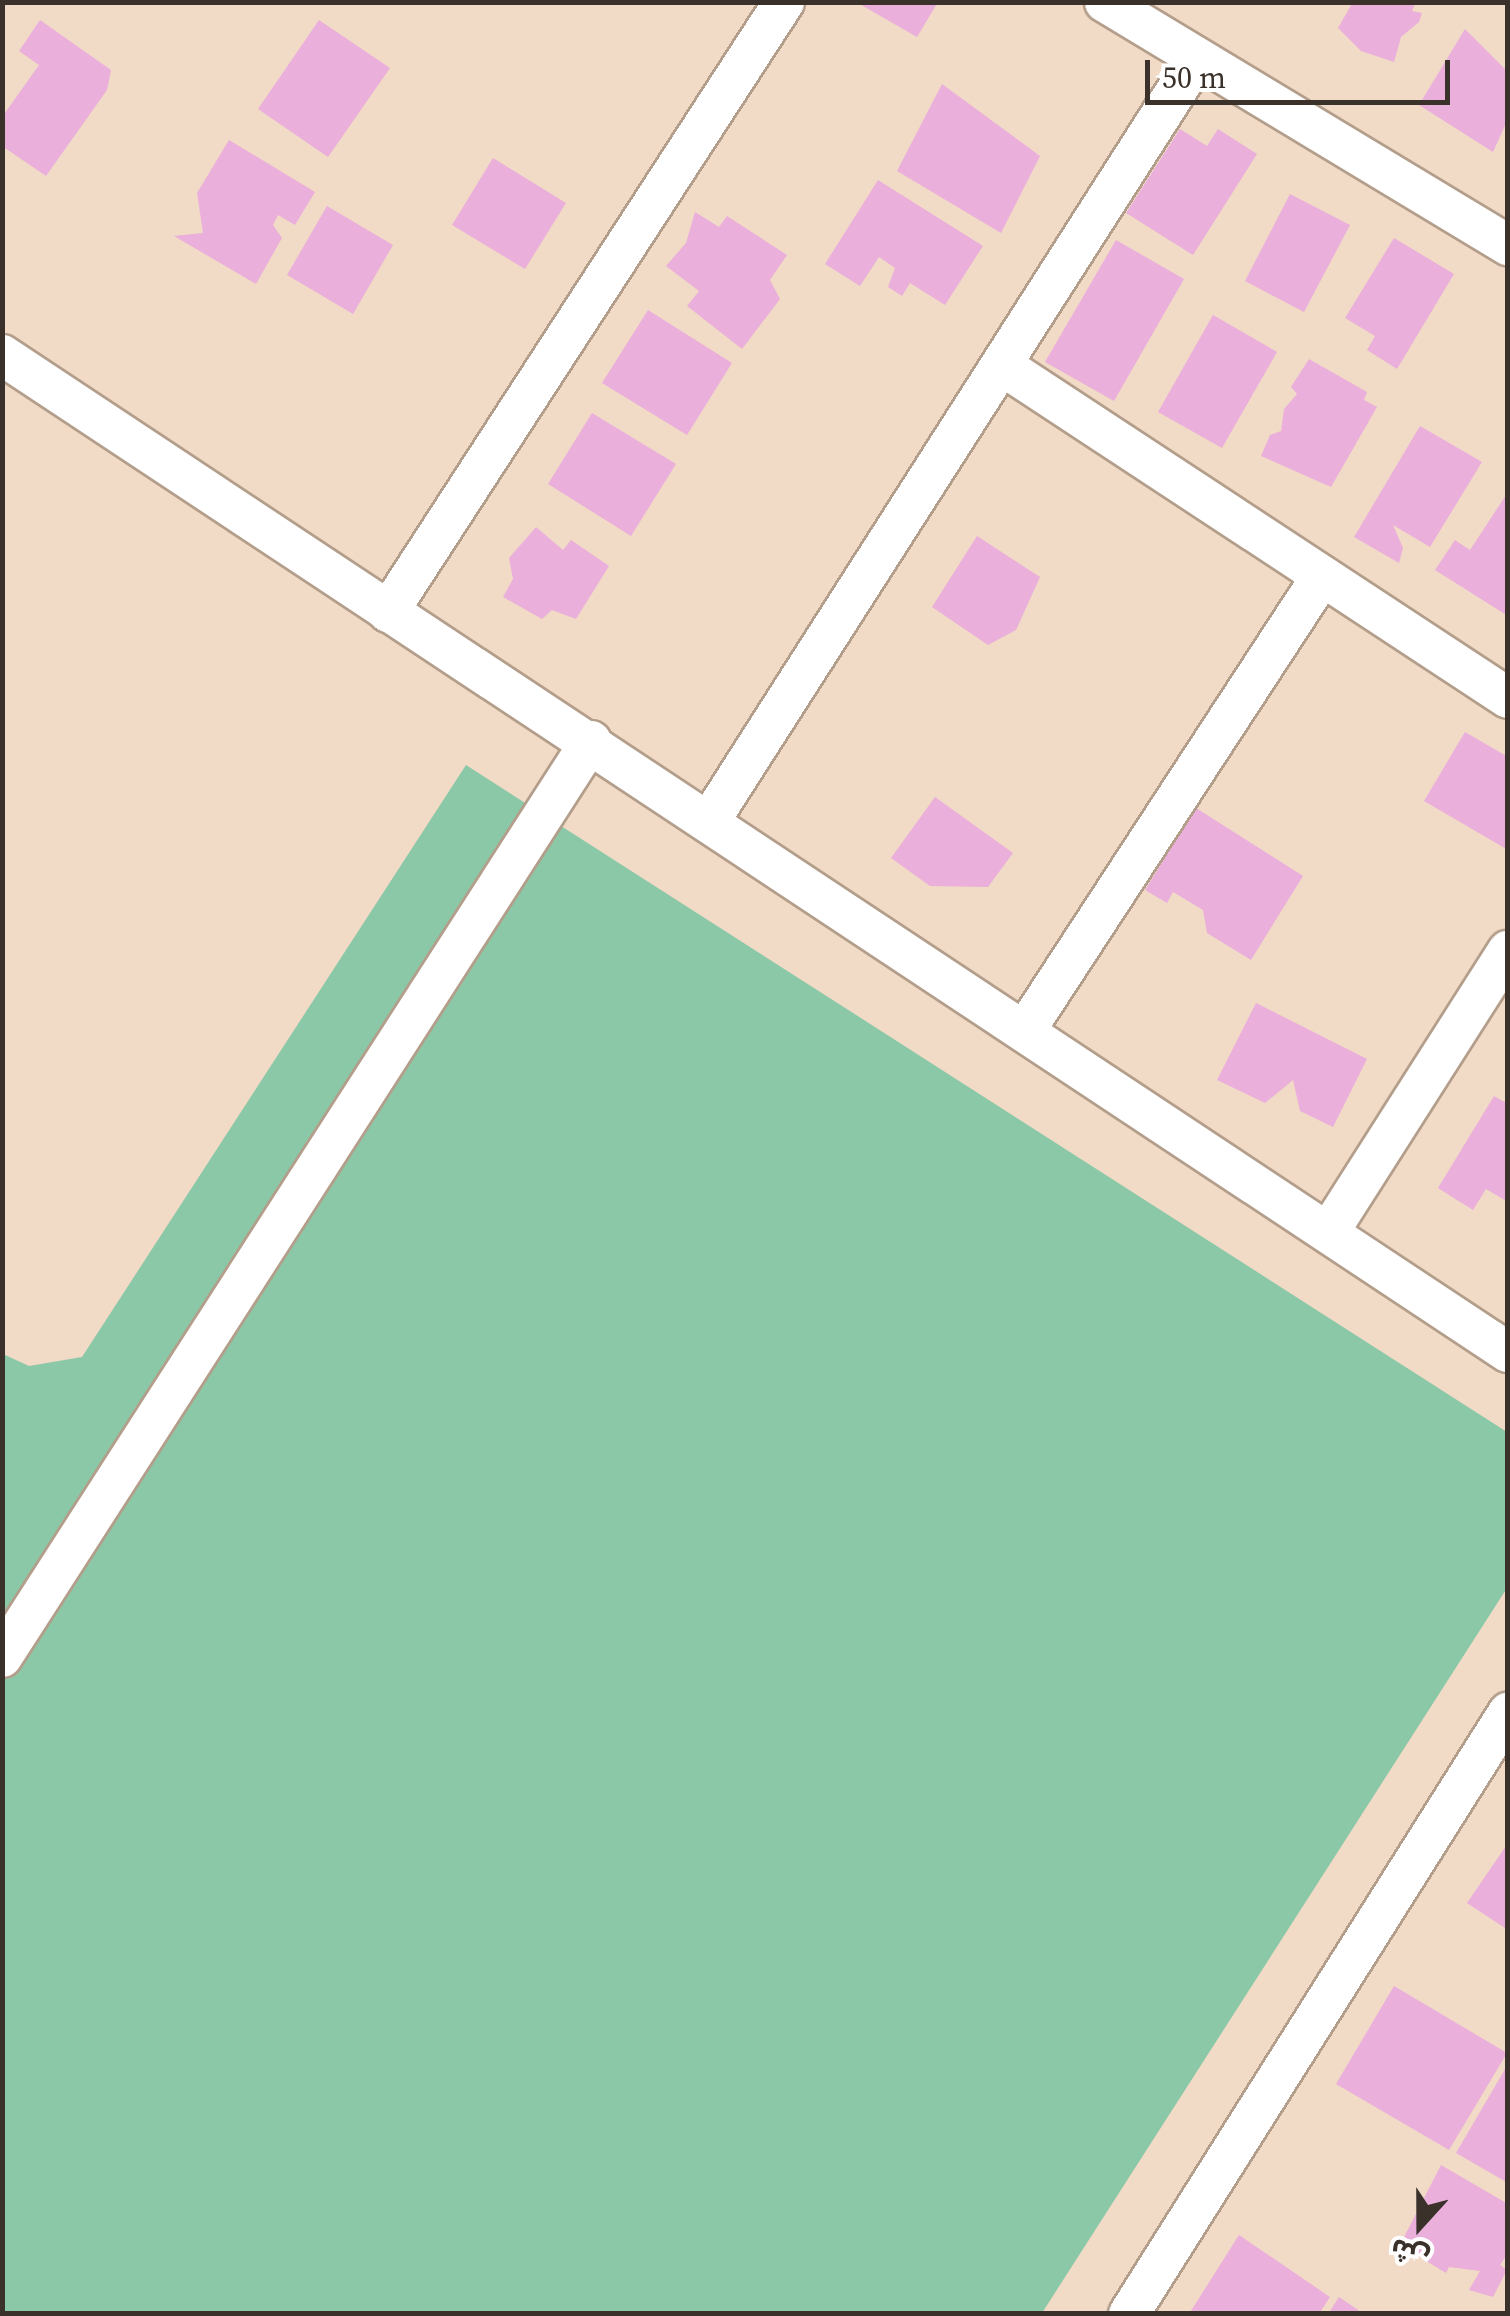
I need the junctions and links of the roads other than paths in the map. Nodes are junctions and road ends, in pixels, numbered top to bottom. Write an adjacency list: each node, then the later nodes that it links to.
1 (784, 2): 8 (street)
2 (1105, 2): 3 (street)
3 (1196, 60): 4 (street); 6 (street)
4 (1508, 245)
5 (2, 355): 8 (street)
6 (1002, 366): 7 (street); 11 (street)
7 (1322, 576): 9 (street); 13 (street)
8 (388, 612): 10 (street)
9 (1508, 698)
10 (591, 742): 11 (street); 16 (street)
11 (710, 820): 13 (street)
12 (1508, 952): 14 (street)
13 (1026, 1028): 14 (street)
14 (1330, 1230): 15 (street)
15 (1508, 1352)
16 (2, 1657)
17 (1508, 1714): 18 (street)
18 (1129, 2314)

